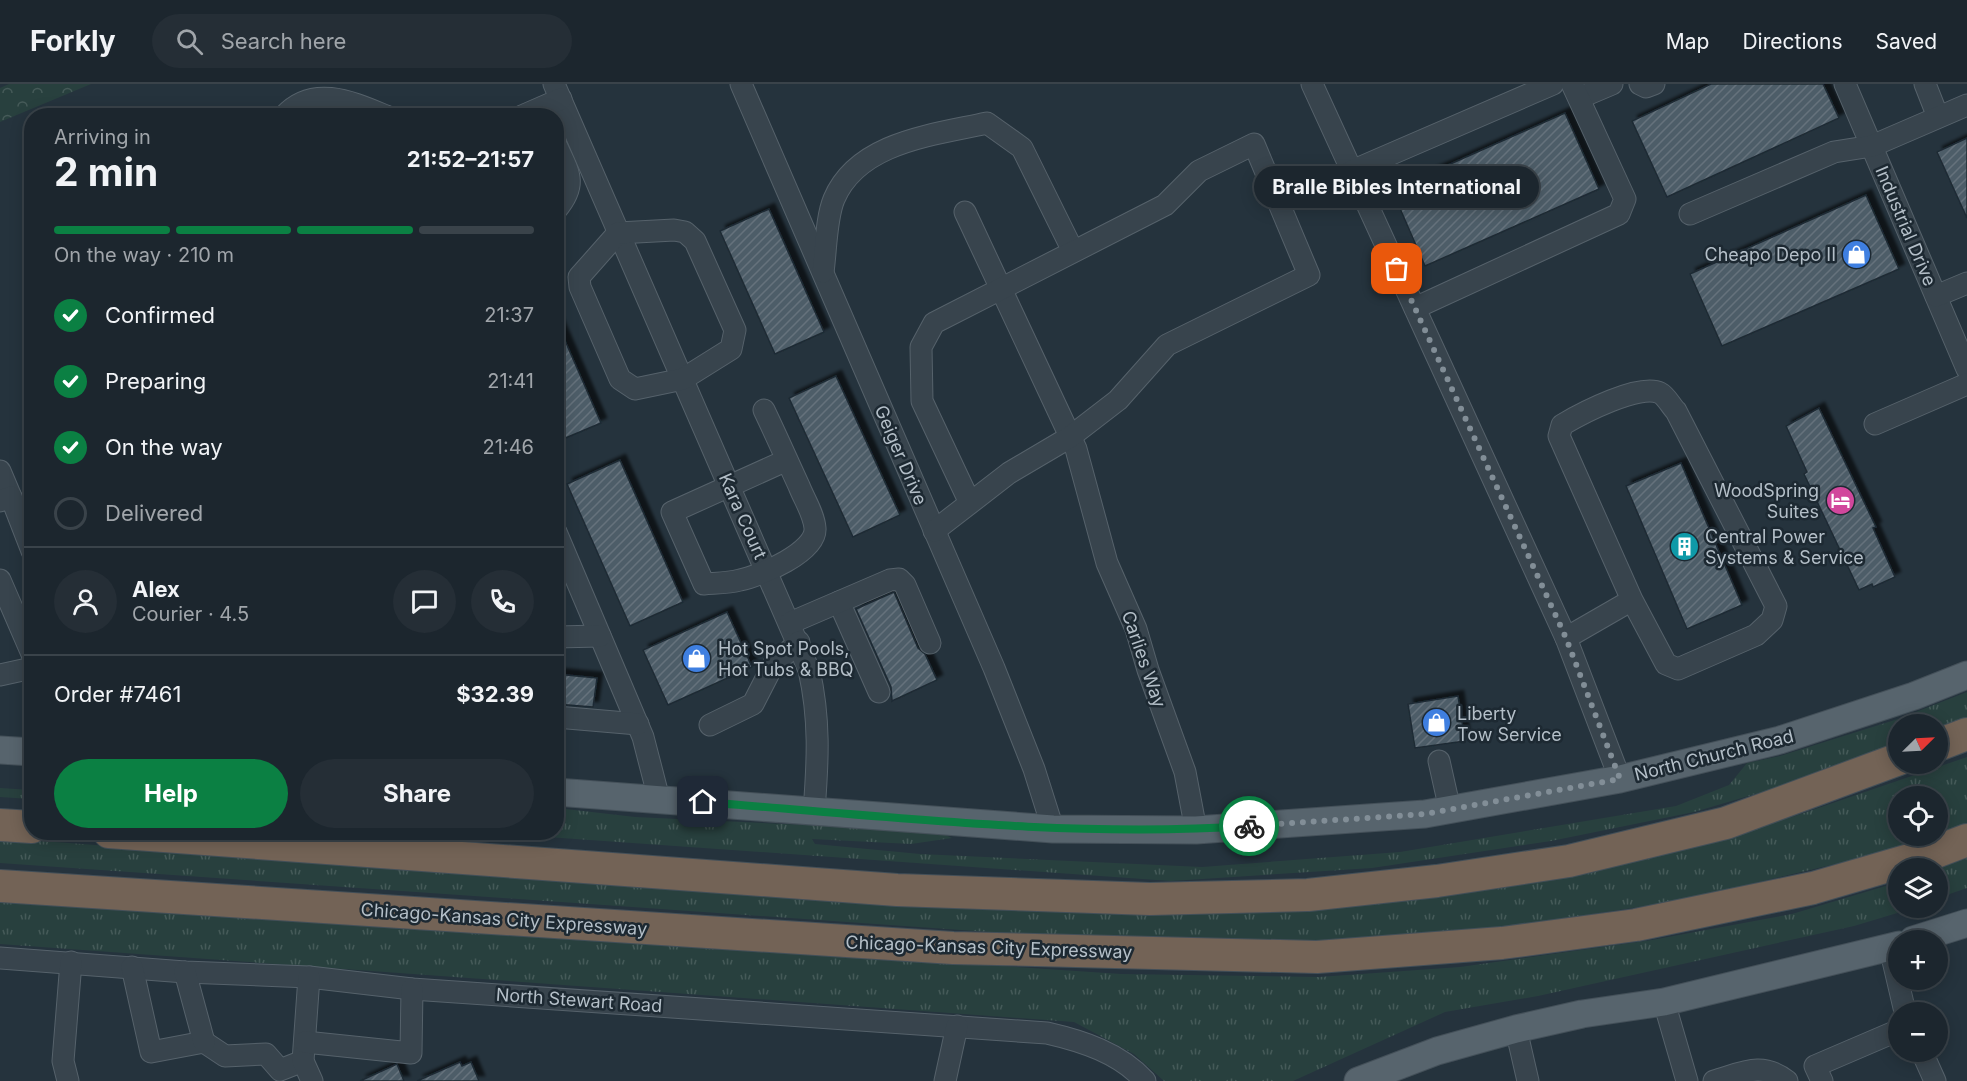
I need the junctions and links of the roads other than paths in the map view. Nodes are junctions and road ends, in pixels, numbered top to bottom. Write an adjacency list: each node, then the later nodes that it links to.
1 (741, 84): 24 (street, Geiger Drive)
2 (1312, 84): 18 (street)
3 (1553, 84): 18 (street)
4 (1612, 84): 10 (street)
5 (1640, 84): 6 (street)
6 (1654, 84)
7 (1845, 84): 16 (street, Industrial Drive)
8 (1925, 84): 15 (street)
9 (558, 91): 14 (street); 22 (street, Kara Court)
10 (1575, 91): 28 (street)
11 (1967, 105): 15 (street)
12 (291, 108): 13 (street)
13 (366, 108)
14 (540, 108)
15 (1938, 117): 16 (street)
16 (1872, 146): 21 (street); 27 (street, Industrial Drive)
17 (564, 162): 19 (street)
18 (1352, 171): 28 (street)
19 (564, 201)
20 (965, 212): 26 (street, Carlies Way)
21 (1690, 214)
22 (618, 233): 30 (street, Kara Court); 30 (street); 30 (street)
23 (1073, 251): 24 (street); 26 (street); 34 (street)
24 (823, 272): 40 (street, Geiger Drive)
25 (1967, 283): 27 (street)
26 (1000, 287): 34 (street, Carlies Way); 39 (street)
27 (1936, 297): 29 (street, Industrial Drive)
28 (1415, 308): 51 (street)
29 (1967, 369)
30 (683, 380): 37 (street, Kara Court)
31 (1967, 384): 33 (street)
32 (764, 410): 35 (street)
33 (1875, 424)
34 (1070, 436): 39 (street); 74 (street, Carlies Way)
35 (787, 460): 37 (street); 43 (street)
36 (0, 471): 38 (street)
37 (730, 485): 43 (street, Kara Court); 43 (street)
38 (5, 499): 41 (street)
39 (970, 503): 40 (street)
40 (934, 531): 73 (street, Geiger Drive)
41 (24, 536)
42 (564, 551): 49 (street)
43 (768, 572): 47 (street, Kara Court)
44 (0, 580): 48 (street)
45 (1632, 600): 45 (street); 51 (street)
46 (839, 602): 47 (street); 52 (street); 56 (street)
47 (795, 632): 59 (street); 70 (street, Kara Court)
48 (24, 636)
49 (600, 636): 50 (street); 58 (street)
50 (564, 637)
51 (1566, 638): 66 (street)
52 (930, 643)
53 (24, 670): 54 (street)
54 (0, 675)
55 (1967, 675): 66 (main road, North Church Road)
56 (879, 692)
57 (564, 718): 58 (street)
58 (638, 724): 68 (street)
59 (710, 725)
60 (1967, 734): 61 (highway)
61 (1948, 741)
62 (0, 750): 63 (main road)
63 (24, 752)
64 (1439, 761): 69 (street)
65 (1888, 763): 75 (highway)
66 (1620, 779): 69 (main road, North Church Road)
67 (564, 793): 68 (main road, North Church Road)
68 (659, 799): 70 (main road, North Church Road)
69 (1450, 810): 74 (main road, North Church Road)
70 (814, 811): 73 (main road, North Church Road)
71 (0, 825): 72 (highway)
72 (24, 826)
73 (1053, 829): 74 (main road, North Church Road)
74 (1196, 830)
75 (218, 840)
76 (1967, 840): 77 (highway, Chicago-Kansas City Expressway)
77 (0, 886)
78 (1967, 923): 79 (main road)
79 (1946, 930)
80 (1888, 948): 87 (main road)
81 (0, 958): 82 (street, North Stewart Road)
82 (71, 962): 83 (street, North Stewart Road); 94 (street)
83 (132, 967): 84 (street, North Stewart Road); 91 (street)
84 (185, 972): 85 (street, North Stewart Road); 91 (street)
85 (309, 977): 86 (street, North Stewart Road); 92 (street)
86 (412, 989): 88 (street, North Stewart Road); 92 (street)
87 (1664, 1002): 89 (main road); 100 (street)
88 (957, 1026): 96 (street); 97 (street, North Stewart Road)
89 (1516, 1029): 98 (main road); 99 (street)
90 (1888, 1035): 103 (street)
91 (204, 1042): 92 (street)
92 (304, 1052): 95 (street)
93 (1926, 1062): 104 (street)
94 (68, 1081)
95 (312, 1081)
96 (945, 1081)
97 (1145, 1081)
98 (1358, 1081)
99 (1528, 1081)
100 (1687, 1081)
101 (1714, 1081): 102 (street)
102 (1786, 1081)
103 (1822, 1081)
104 (1935, 1081)

